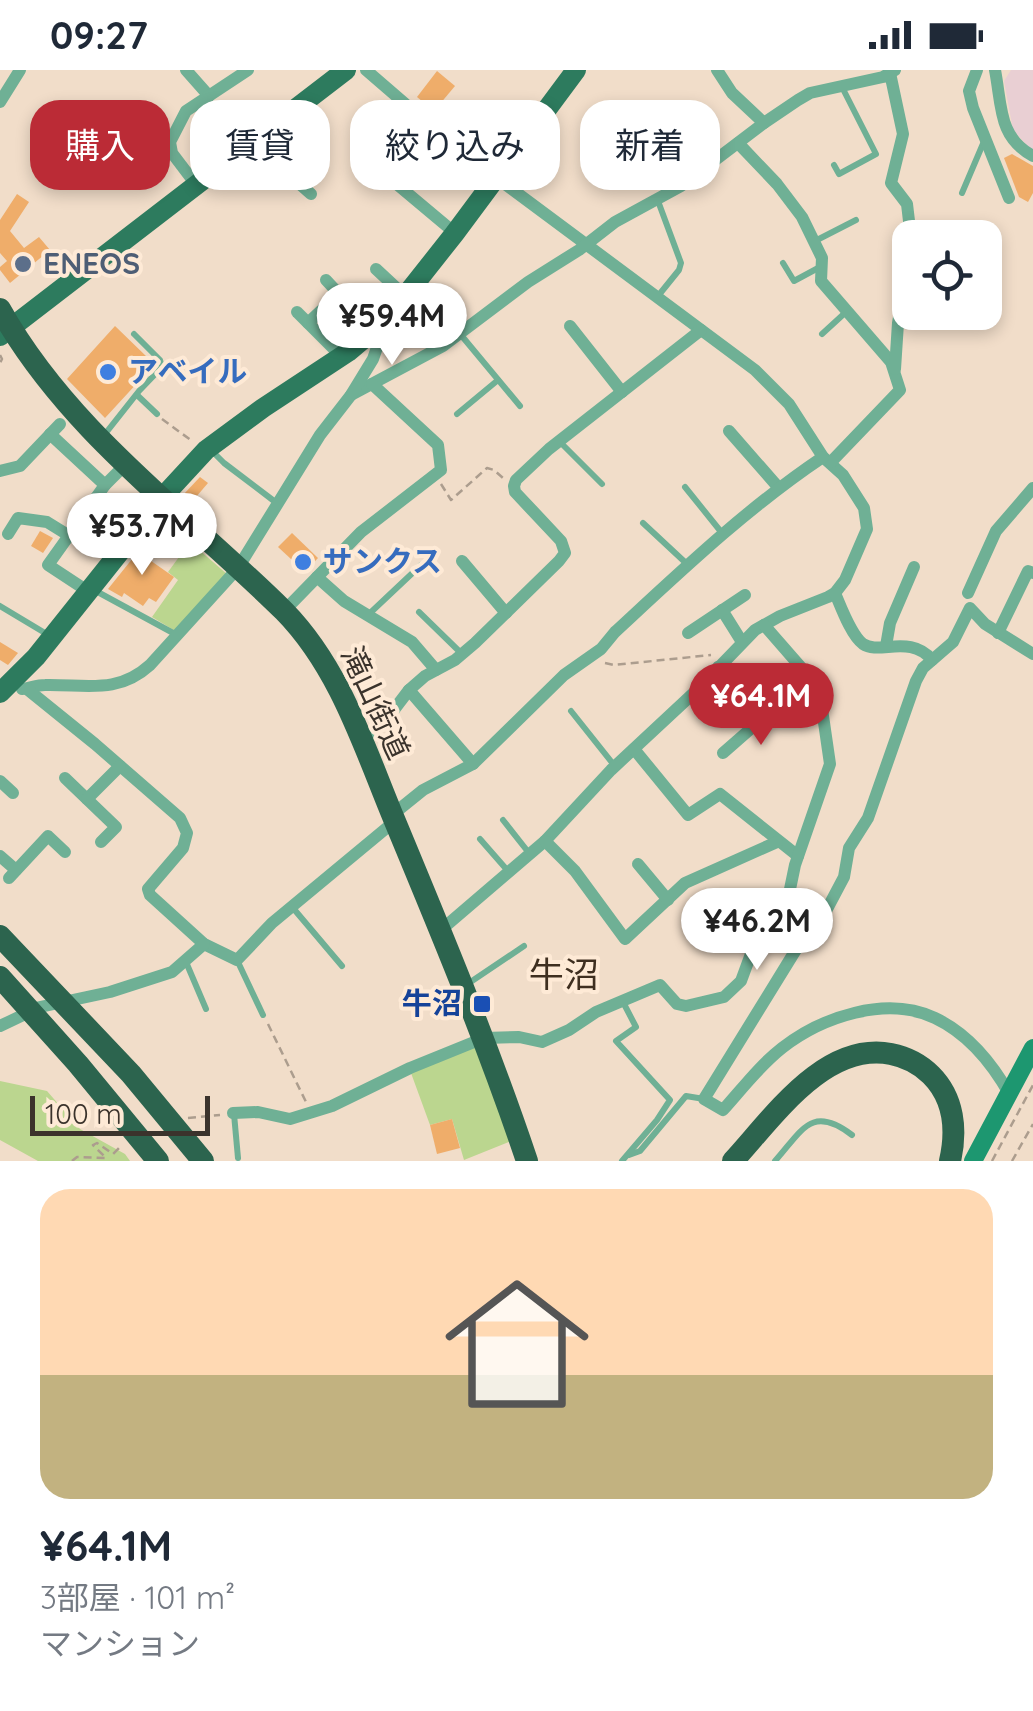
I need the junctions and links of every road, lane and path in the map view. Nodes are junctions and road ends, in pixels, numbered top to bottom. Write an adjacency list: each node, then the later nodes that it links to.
1 (20, 70): 17 (street)
2 (186, 70): 12 (street)
3 (248, 70): 12 (street)
4 (346, 70): 14 (main road)
5 (366, 70): 15 (street)
6 (576, 70): 16 (main road)
7 (717, 70): 19 (street)
8 (977, 70): 20 (street)
9 (995, 70): 22 (street)
10 (893, 71): 11 (street); 35 (street)
11 (840, 84): 19 (street); 23 (lane)
12 (209, 96): 13 (street)
13 (203, 100)
14 (308, 100)
15 (401, 100)
16 (554, 100)
17 (0, 102)
18 (190, 108): 24 (street)
19 (764, 123): 21 (street)
20 (986, 138): 30 (lane); 32 (street)
21 (738, 143): 33 (street); 37 (street)
22 (1033, 156)
23 (834, 165)
24 (190, 176)
25 (192, 190): 49 (main road)
26 (306, 190): 31 (street)
27 (404, 190): 36 (street)
28 (487, 190): 36 (main road)
29 (513, 190): 38 (street)
30 (962, 193)
31 (311, 194)
32 (1009, 198)
33 (657, 200): 38 (street); 44 (lane)
34 (856, 220): 37 (lane)
35 (908, 220)
36 (455, 233): 43 (main road)
37 (814, 241): 40 (street)
38 (587, 243): 44 (street); 54 (street)
39 (783, 263): 40 (lane)
40 (822, 267): 45 (street)
41 (376, 269): 43 (street)
42 (326, 280): 48 (street)
43 (405, 296): 47 (main road)
44 (658, 297): 51 (street)
45 (848, 311): 55 (lane); 59 (street)
46 (297, 312): 48 (street)
47 (387, 319): 57 (main road); 64 (street)
48 (308, 323): 57 (street)
49 (4, 324): 69 (highway, 滝山街道)
50 (570, 326): 62 (street)
51 (700, 330): 62 (street); 72 (street)
52 (898, 330): 59 (street)
53 (134, 334): 63 (lane)
54 (460, 334): 60 (lane); 61 (street)
55 (822, 334)
56 (0, 355): 58 (path)
57 (342, 357): 71 (main road)
58 (0, 363)
59 (894, 372): 72 (street)
60 (498, 380): 65 (lane); 67 (lane)
61 (372, 384): 64 (street); 75 (street)
62 (622, 392): 70 (street)
63 (137, 395): 66 (lane); 69 (lane)
64 (351, 395): 83 (street)
65 (520, 406)
66 (157, 414): 71 (path)
67 (457, 414)
68 (728, 431): 80 (street)
69 (100, 438): 73 (highway, 滝山街道)
70 (560, 441): 76 (lane); 78 (street)
71 (208, 449): 82 (main road); 83 (lane)
72 (827, 460): 80 (street); 96 (street)
73 (126, 464): 77 (street); 82 (highway, 滝山街道)
74 (0, 471): 77 (street)
75 (432, 476): 78 (path); 94 (street)
76 (602, 484)
77 (105, 485): 87 (street)
78 (514, 486): 103 (street)
79 (685, 486): 85 (lane)
80 (778, 487): 85 (street)
81 (1033, 488): 97 (street)
82 (162, 500): 92 (highway, 滝山街道); 95 (main road)
83 (278, 504): 92 (street)
84 (642, 523): 89 (lane)
85 (722, 533): 89 (street)
86 (8, 534): 87 (street)
87 (68, 535): 95 (street)
88 (462, 561): 103 (street)
89 (688, 564): 114 (street)
90 (421, 566): 104 (lane)
91 (914, 567): 111 (street)
92 (238, 568): 101 (highway, 滝山街道); 108 (street)
93 (1033, 573): 107 (street)
94 (317, 576): 101 (street); 104 (street)
95 (91, 590): 108 (lane); 109 (main road)
96 (835, 593): 105 (street); 111 (street)
97 (968, 593)
98 (745, 595): 100 (street)
99 (0, 606): 109 (lane)
100 (722, 610): 106 (street); 110 (street)
101 (284, 611): 121 (highway, 滝山街道)
102 (419, 612): 112 (lane)
103 (506, 613): 112 (street)
104 (368, 615): 117 (street)
105 (764, 624): 110 (street); 140 (street)
106 (688, 633)
107 (998, 633): 113 (street); 115 (street)
108 (176, 635): 118 (street)
109 (53, 637): 118 (main road)
110 (740, 645): 114 (path); 116 (street)
111 (886, 646): 115 (street)
112 (462, 654): 117 (street)
113 (1033, 654)
114 (590, 658): 124 (street)
115 (932, 660): 162 (street)
116 (718, 667): 122 (street); 123 (street)
117 (436, 670): 119 (street)
118 (10, 683): 125 (street)
119 (409, 690): 121 (street); 124 (street)
120 (570, 712): 126 (lane)
121 (363, 743): 131 (highway, 滝山街道)
122 (634, 749): 126 (street); 136 (street)
123 (723, 754)
124 (473, 764): 131 (street)
125 (120, 766): 130 (street); 147 (street)
126 (615, 766): 134 (street)
127 (65, 778): 130 (street)
128 (0, 781): 129 (street)
129 (13, 794)
130 (87, 799): 135 (street)
131 (393, 818): 144 (street); 145 (highway, 滝山街道)
132 (503, 820): 138 (lane)
133 (480, 839): 142 (lane)
134 (545, 841): 138 (street); 143 (street)
135 (101, 842)
136 (777, 842): 140 (street); 143 (street)
137 (65, 852): 139 (street)
138 (530, 854): 142 (street)
139 (0, 856)
140 (798, 856): 154 (street)
141 (638, 864): 143 (street)
142 (508, 872): 145 (street)
143 (668, 900)
144 (292, 907): 149 (street); 151 (lane)
145 (441, 930): 153 (highway, 滝山街道)
146 (0, 936): 166 (highway)
147 (204, 944): 149 (street); 150 (street)
148 (524, 946): 153 (lane)
149 (237, 960): 156 (lane)
150 (185, 961): 155 (lane); 157 (street)
151 (342, 966)
152 (7, 984): 169 (highway)
153 (463, 986): 158 (highway, 滝山街道)
154 (623, 1000): 158 (street); 171 (lane)
155 (206, 1009)
156 (264, 1015): 163 (path)
157 (0, 1026)
158 (484, 1038): 163 (street); 174 (highway, 滝山街道)
159 (1033, 1048): 161 (street)
160 (1033, 1084): 181 (path)
161 (1010, 1094): 162 (street); 180 (street)
162 (704, 1098): 171 (lane)
163 (311, 1112): 164 (street)
164 (234, 1113): 170 (lane)
165 (947, 1118): 175 (highway); 176 (highway); 178 (highway); 179 (highway)
166 (173, 1124): 172 (highway); 173 (highway)
167 (1033, 1124): 182 (path)
168 (852, 1134): 177 (lane)
169 (153, 1156)
170 (238, 1158)
171 (625, 1158)
172 (203, 1161)
173 (212, 1161)
174 (527, 1161)
175 (732, 1161)
176 (747, 1161)
177 (775, 1161)
178 (939, 1161)
179 (950, 1161)
180 (973, 1161)
181 (992, 1161)
182 (1012, 1161)

